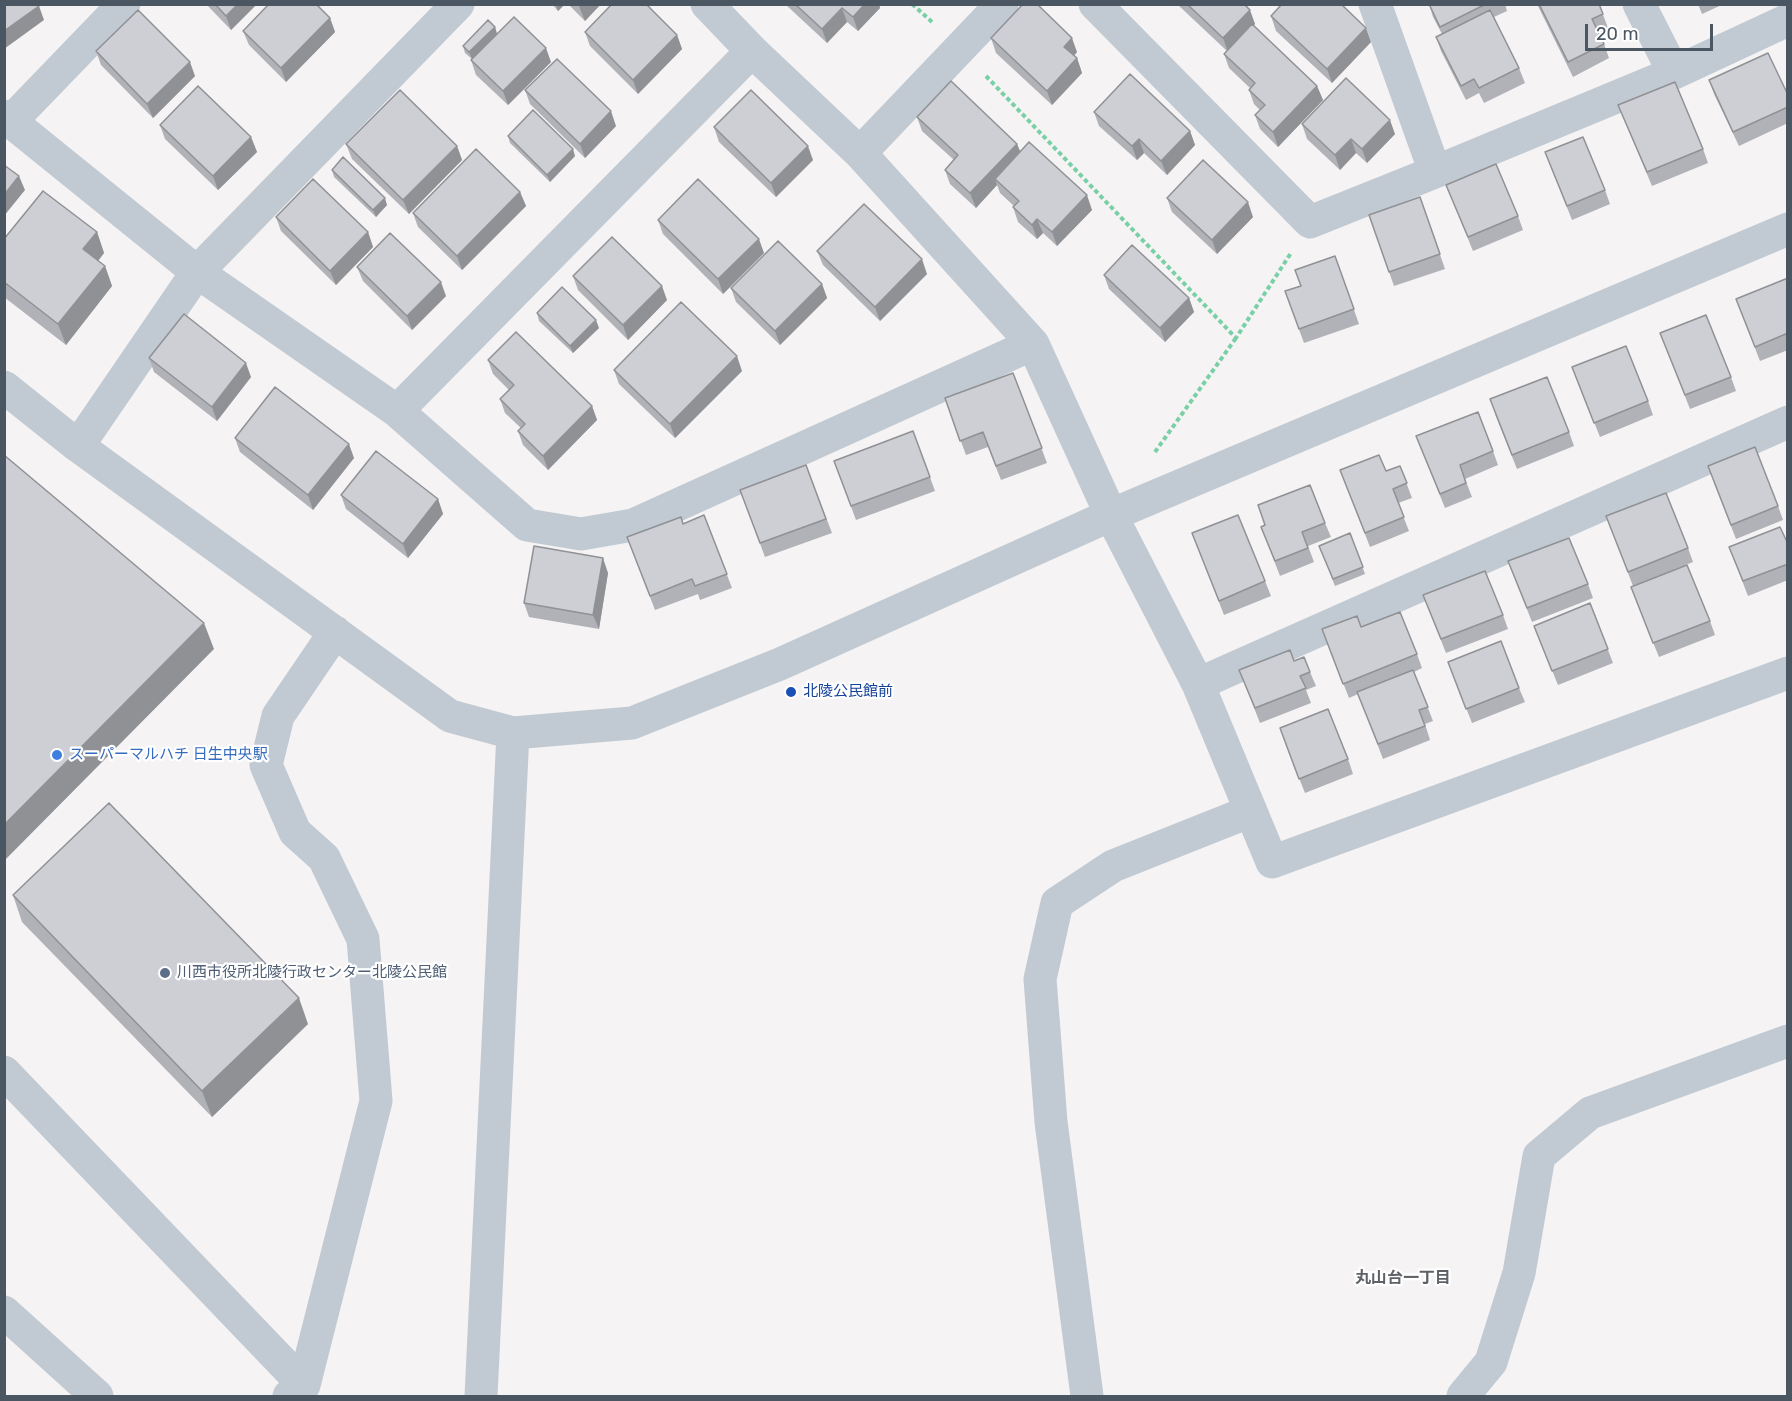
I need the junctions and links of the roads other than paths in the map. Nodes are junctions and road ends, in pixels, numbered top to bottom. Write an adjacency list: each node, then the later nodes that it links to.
1 (124, 4): 11 (street)
2 (458, 4): 15 (street)
3 (707, 4): 9 (street)
4 (1002, 4): 12 (street)
5 (1095, 4): 13 (street)
6 (1375, 4): 13 (street)
7 (1639, 4): 10 (street)
8 (1788, 20): 10 (street)
9 (752, 51): 12 (street); 18 (street)
10 (1674, 73): 13 (street)
11 (8, 119): 15 (street)
12 (860, 153): 16 (street)
13 (1436, 172)
14 (1788, 229): 21 (street)
15 (197, 272): 18 (street); 20 (street)
16 (1033, 344): 18 (street); 21 (street)
17 (4, 387): 20 (street)
18 (397, 411)
19 (1788, 422): 24 (street)
20 (78, 446): 22 (street)
21 (1111, 515): 24 (street); 25 (street)
22 (335, 632): 25 (street); 30 (street)
23 (1788, 673): 26 (street)
24 (1198, 684): 26 (street)
25 (513, 733): 32 (street)
26 (1251, 811): 33 (street)
27 (1788, 1041): 34 (street)
28 (4, 1072): 30 (street)
29 (4, 1312): 31 (street)
30 (297, 1391)
31 (97, 1396)
32 (480, 1396)
33 (1087, 1396)
34 (1463, 1396)

